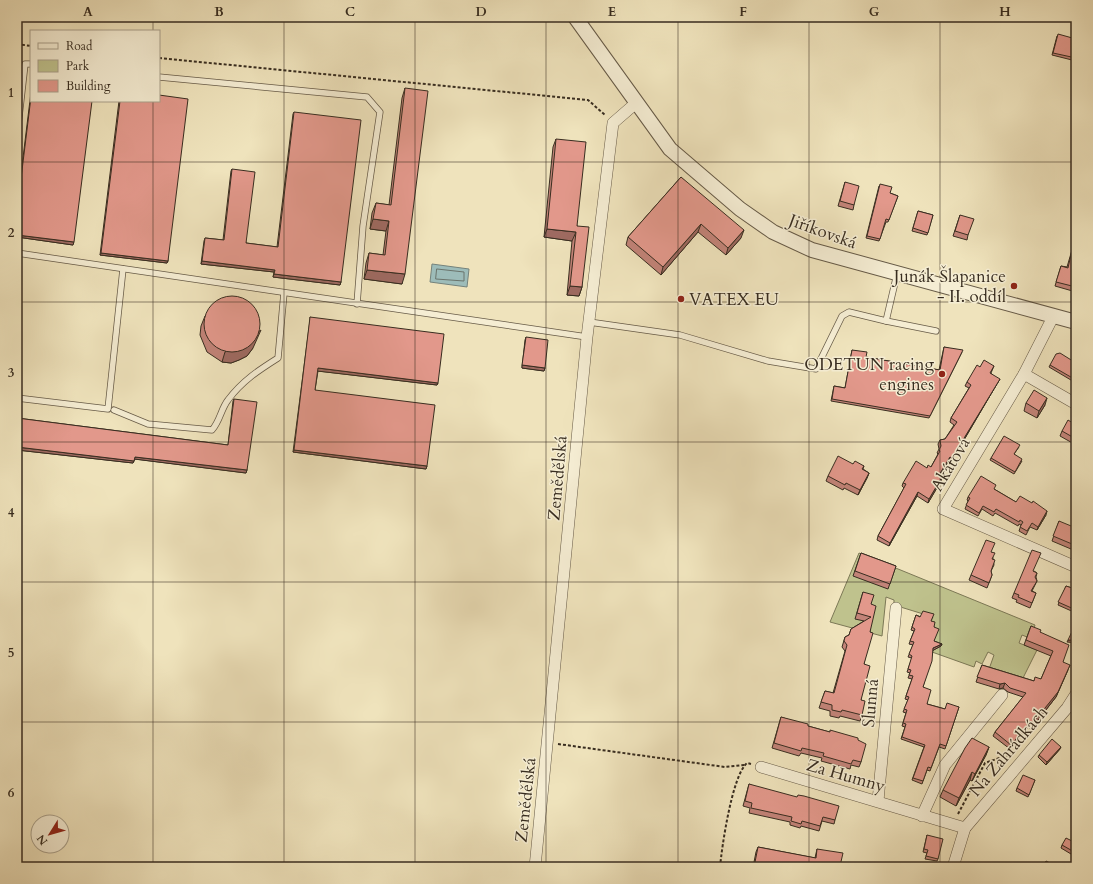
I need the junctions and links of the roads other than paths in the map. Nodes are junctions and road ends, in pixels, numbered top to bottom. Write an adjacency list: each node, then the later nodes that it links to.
1 (575, 17): 4 (street, Jiříkovská)
2 (30, 64): 5 (lane)
3 (160, 77): 10 (lane)
4 (636, 103): 8 (street, Jiříkovská); 13 (street, Zemědělská)
5 (17, 135)
6 (17, 254): 7 (lane)
7 (124, 269): 9 (lane); 18 (lane)
8 (897, 274): 11 (street, Jiříkovská); 12 (lane)
9 (284, 293): 10 (lane); 20 (lane)
10 (357, 304): 16 (lane)
11 (1054, 315): 14 (street, Jiříkovská); 17 (street, Akátová)
12 (886, 321): 13 (lane); 15 (lane)
13 (589, 322): 16 (street, Zemědělská)
14 (1076, 322)
15 (936, 331)
16 (587, 338): 29 (street, Zemědělská)
17 (1024, 374): 19 (street); 21 (street, Akátová)
18 (17, 398)
19 (1076, 404)
20 (114, 410)
21 (1076, 567)
22 (896, 608): 26 (street, Slunná)
23 (1076, 694): 28 (street, Na Zahrádkách)
24 (1002, 695): 27 (street)
25 (761, 767): 26 (street, Za Humny)
26 (878, 801): 27 (street, Za Humny)
27 (922, 816): 28 (street)
28 (963, 827): 30 (street, Na Zahrádkách)
29 (534, 867)
30 (953, 867)

